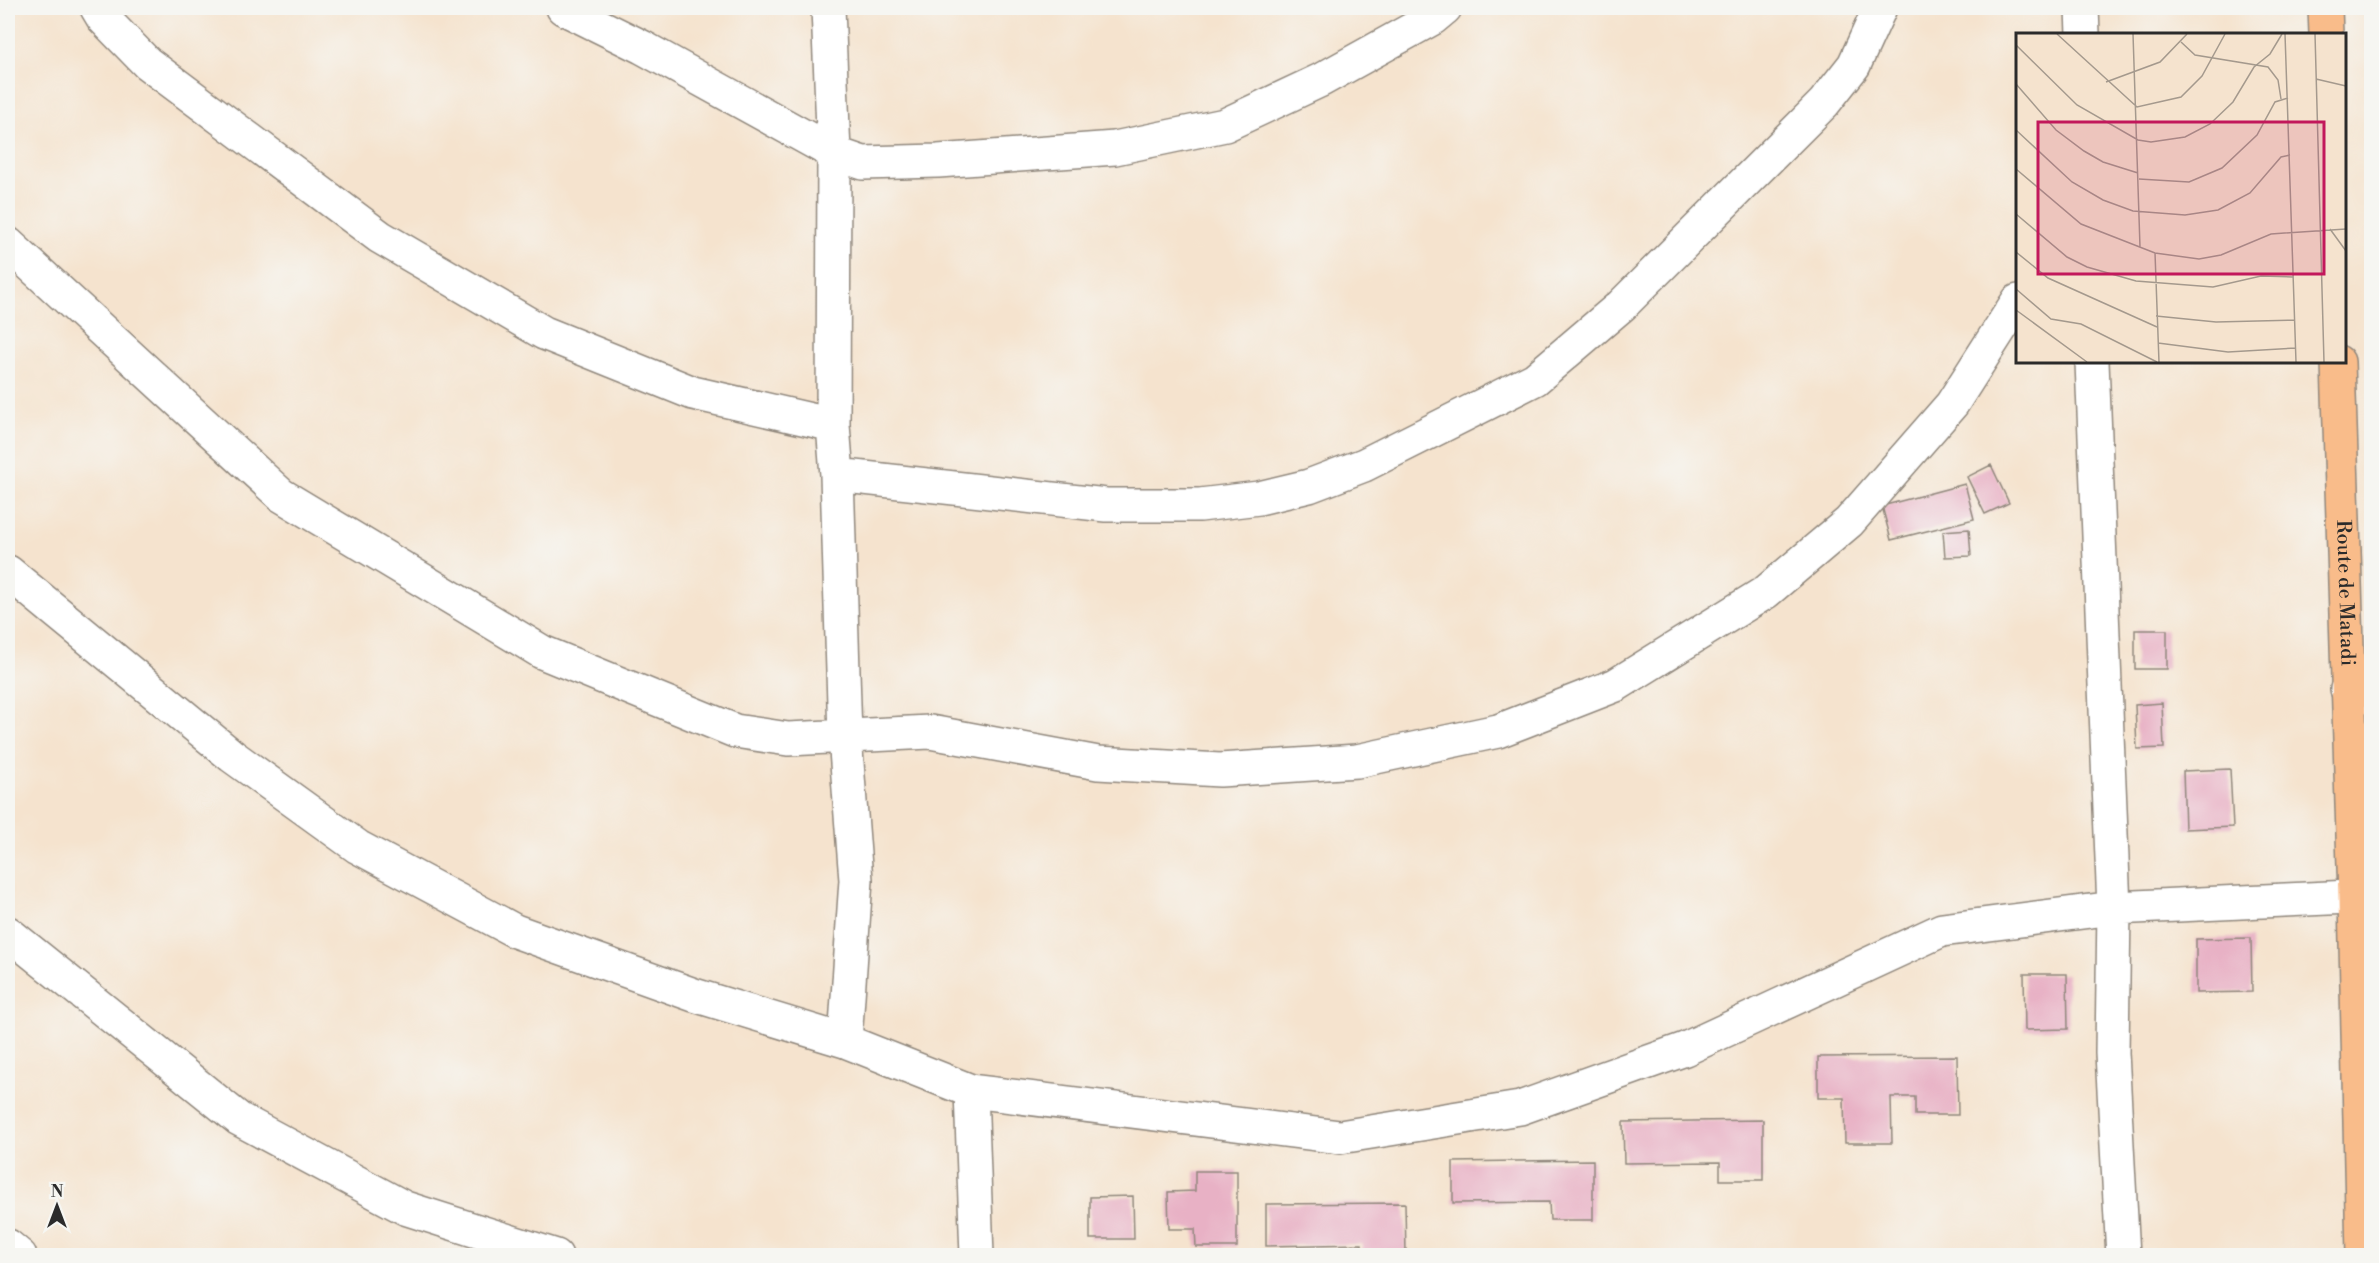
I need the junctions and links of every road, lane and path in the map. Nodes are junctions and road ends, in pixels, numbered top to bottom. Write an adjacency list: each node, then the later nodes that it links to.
1 (97, 8): 15 (street)
2 (563, 8): 10 (street)
3 (828, 8): 10 (street)
4 (1445, 8): 10 (street)
5 (1880, 8): 16 (street)
6 (2082, 8): 8 (street)
7 (2325, 8): 9 (highway)
8 (2083, 33)
9 (2326, 33)
10 (834, 153): 15 (street)
11 (8, 244): 19 (street)
12 (2016, 304): 19 (street)
13 (2092, 363): 21 (street)
14 (2338, 363): 18 (highway, Route de Matadi)
15 (833, 425): 16 (street)
16 (837, 475): 19 (street)
17 (8, 572): 23 (street)
18 (2359, 693): 20 (highway, Route de Matadi)
19 (844, 737): 23 (street)
20 (2366, 891): 21 (street); 30 (highway, Route de Matadi)
21 (2114, 908): 24 (street); 29 (street)
22 (8, 933): 27 (street)
23 (845, 1041): 24 (street)
24 (971, 1090): 28 (street)
25 (8, 1246): 26 (street)
26 (20, 1256)
27 (556, 1256)
28 (977, 1256)
29 (2122, 1256)
30 (2363, 1256)

